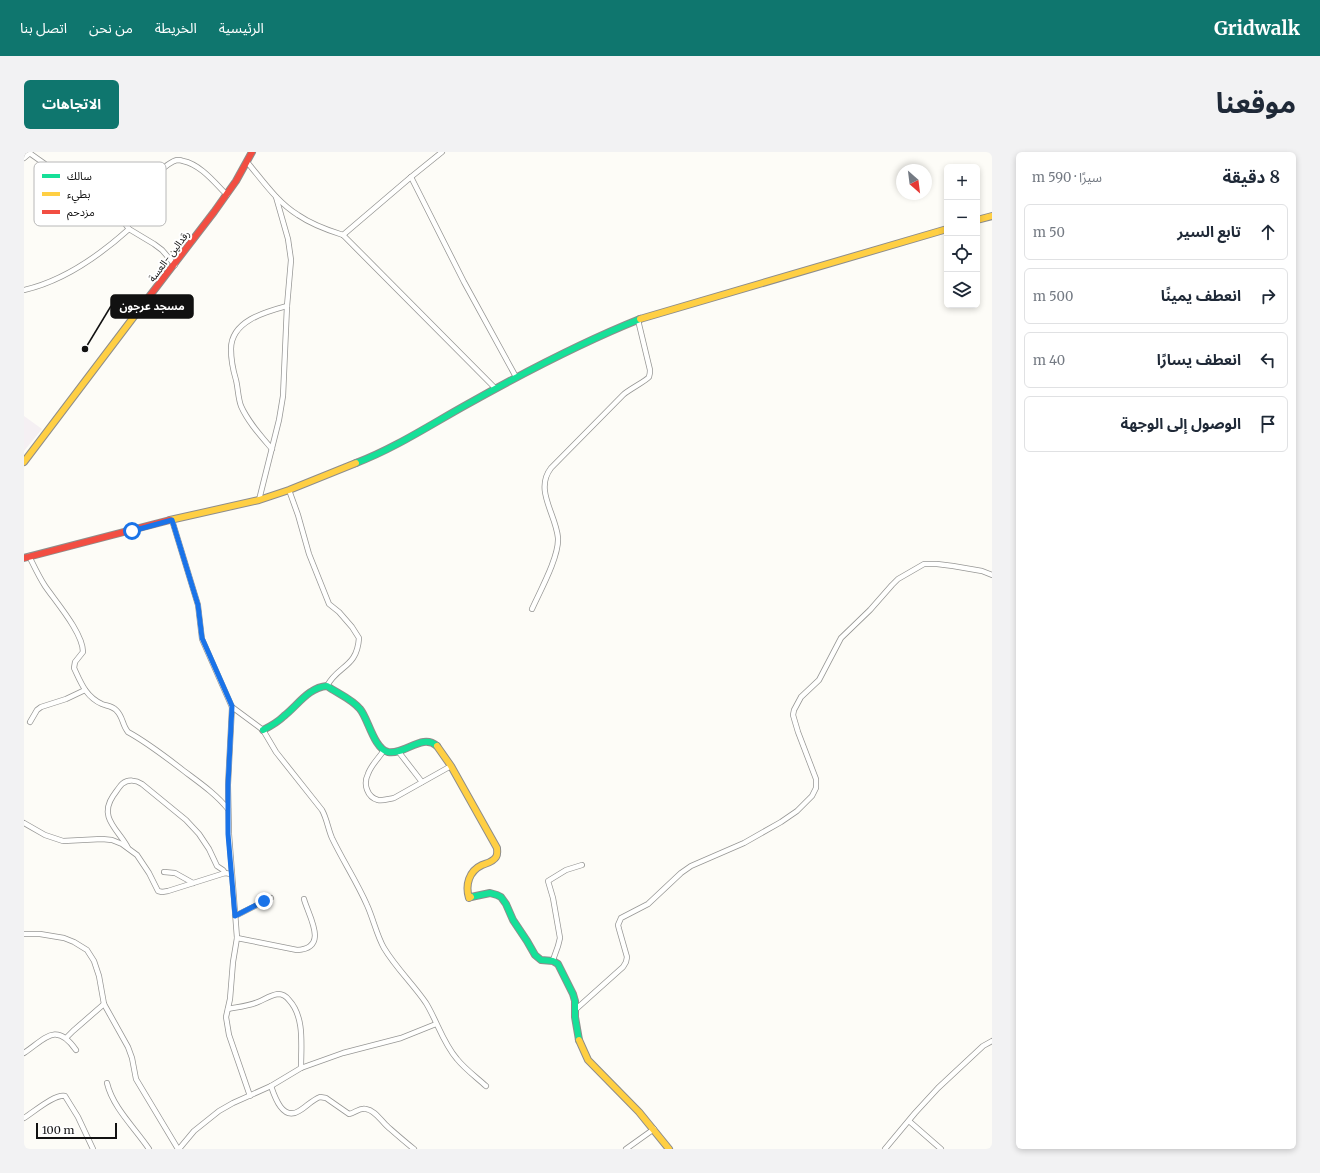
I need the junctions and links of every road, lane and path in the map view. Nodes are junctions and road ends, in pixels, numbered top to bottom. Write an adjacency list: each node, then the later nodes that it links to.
1 (252, 152): 6 (street, رقدالين -العسة)
2 (442, 152): 8 (street)
3 (29, 153): 4 (street); 5 (street)
4 (24, 158)
5 (42, 162)
6 (247, 162): 9 (street, رقدالين -العسة); 10 (street)
7 (166, 166): 9 (street)
8 (411, 177): 16 (street); 21 (street)
9 (227, 195): 17 (street, رقدالين -العسة)
10 (275, 196): 16 (street); 19 (street)
11 (992, 216): 12 (street)
12 (980, 219)
13 (127, 226): 14 (street)
14 (129, 229): 17 (street); 18 (street)
15 (944, 230): 20 (street)
16 (343, 235): 22 (street)
17 (175, 265): 24 (street, رقدالين -العسة)
18 (24, 290)
19 (287, 306): 23 (street); 23 (street)
20 (638, 320): 21 (street); 30 (street)
21 (516, 377): 22 (street)
22 (495, 388): 25 (street)
23 (272, 448): 26 (street)
24 (24, 462)
25 (288, 490): 26 (street); 31 (street)
26 (259, 500): 27 (street)
27 (172, 520): 28 (street); 33 (street)
28 (26, 557): 32 (street)
29 (992, 575): 56 (street)
30 (532, 609)
31 (327, 686): 35 (street); 36 (street)
32 (85, 690): 34 (street); 40 (street)
33 (232, 706): 35 (street); 40 (street)
34 (30, 722)
35 (263, 730): 57 (street)
36 (384, 750): 37 (street); 39 (street)
37 (398, 751): 38 (street); 39 (street)
38 (451, 766): 39 (street); 53 (street)
39 (422, 782)
40 (228, 809): 46 (street)
41 (24, 823): 42 (street)
42 (128, 848): 45 (street); 47 (street)
43 (582, 865): 53 (street)
44 (164, 872): 47 (street)
45 (225, 873): 46 (street); 47 (street)
46 (231, 874): 50 (street)
47 (193, 883)
48 (271, 898): 50 (street)
49 (304, 898): 52 (street)
50 (235, 916): 52 (street)
51 (24, 934): 54 (street)
52 (237, 938): 55 (street)
53 (553, 960): 56 (street)
54 (104, 1004): 58 (street); 72 (street)
55 (228, 1009): 62 (street); 66 (street)
56 (575, 1010): 69 (street)
57 (436, 1024): 62 (street); 65 (street)
58 (66, 1038): 60 (street); 61 (street)
59 (992, 1041): 68 (street)
60 (76, 1050)
61 (24, 1053)
62 (301, 1068): 64 (street)
63 (107, 1083): 71 (street)
64 (272, 1086): 66 (street); 73 (street)
65 (486, 1086)
66 (250, 1096): 72 (street)
67 (24, 1118): 70 (street)
68 (909, 1121): 76 (street); 77 (street)
69 (654, 1129): 74 (street); 75 (street)
70 (93, 1149)
71 (149, 1149)
72 (178, 1149)
73 (414, 1149)
74 (626, 1149)
75 (669, 1149)
76 (885, 1149)
77 (940, 1149)

